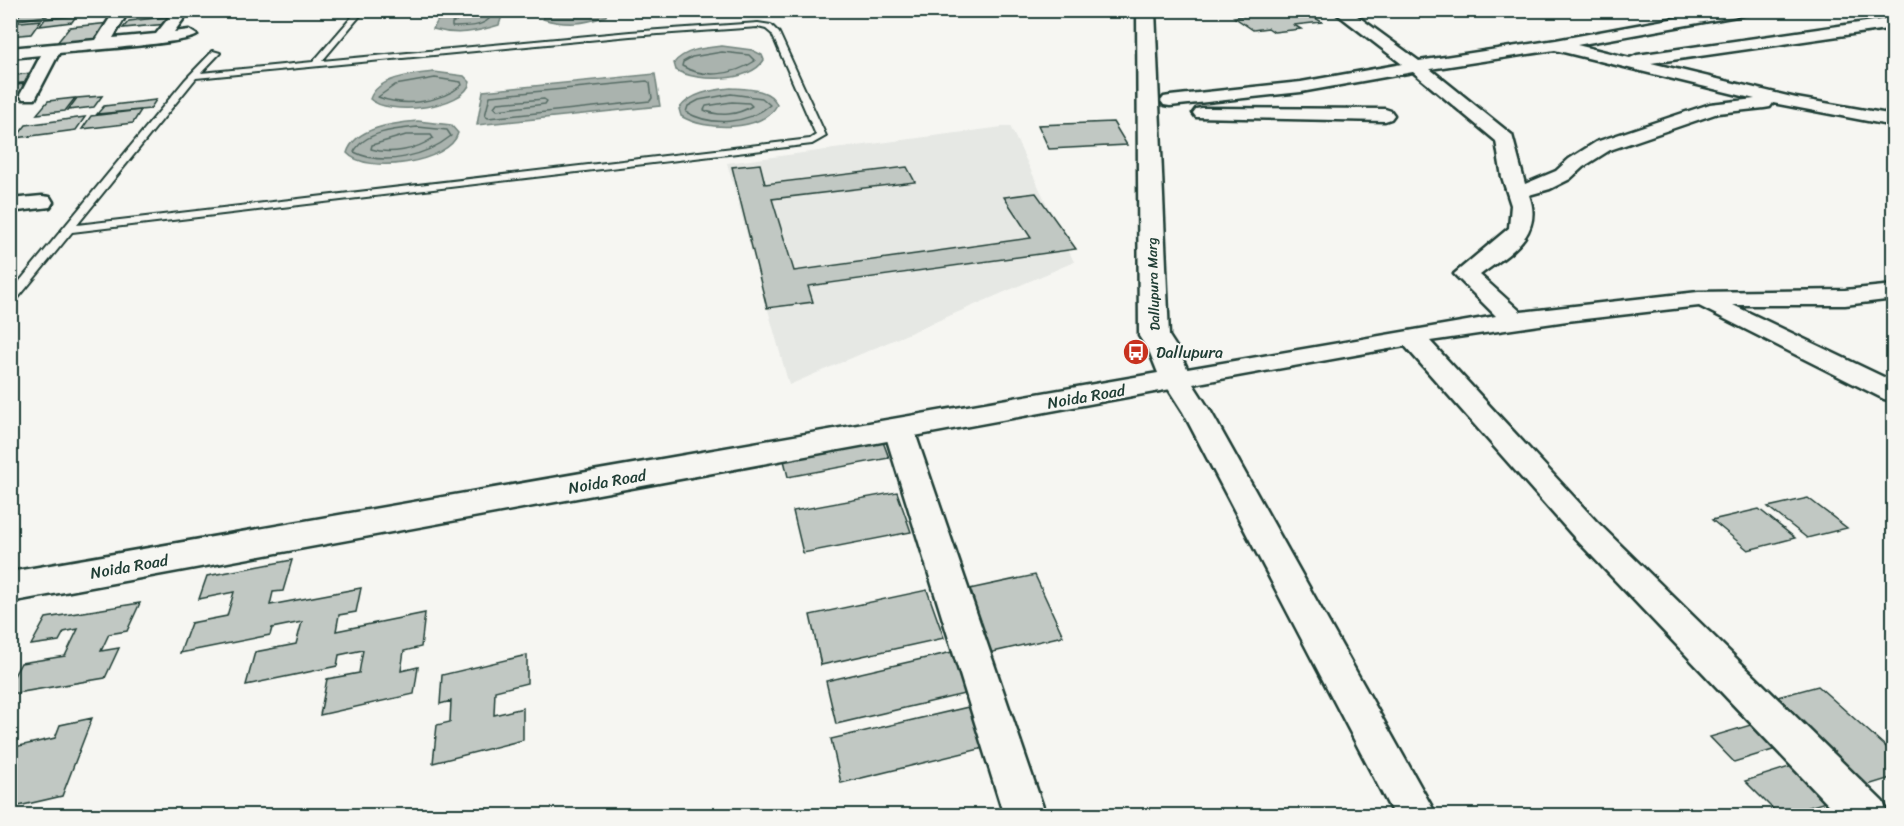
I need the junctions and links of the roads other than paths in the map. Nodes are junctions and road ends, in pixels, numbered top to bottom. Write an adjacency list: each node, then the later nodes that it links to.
1 (14, 10): 9 (street)
2 (183, 10): 12 (street)
3 (362, 10): 19 (lane)
4 (1146, 10): 36 (main road, Dallupura Marg)
5 (1167, 10): 24 (main road, Dallupura Marg)
6 (1339, 10): 20 (street)
7 (1748, 10): 14 (street)
8 (121, 12): 13 (street)
9 (10, 14)
10 (1893, 23): 18 (street)
11 (189, 35): 12 (street)
12 (160, 39): 13 (street)
13 (102, 43): 15 (street)
14 (1555, 45): 18 (street); 20 (street)
15 (53, 48): 16 (street); 22 (street)
16 (10, 53)
17 (216, 53): 21 (lane)
18 (1620, 62): 23 (street)
19 (316, 63): 21 (lane); 30 (lane)
20 (1416, 66): 24 (street); 27 (street)
21 (194, 76): 30 (lane)
22 (29, 95)
23 (1796, 103): 26 (street); 27 (street)
24 (1170, 107): 25 (street); 36 (main road, Dallupura Marg)
25 (1385, 115)
26 (1893, 121)
27 (1518, 192): 34 (street)
28 (42, 202): 29 (street)
29 (10, 206)
30 (69, 230): 33 (lane)
31 (1888, 297): 32 (street)
32 (1700, 299): 34 (street); 37 (street)
33 (10, 301)
34 (1516, 321): 35 (street)
35 (1412, 338): 36 (street); 42 (street)
36 (1171, 366): 38 (main road, Noida Road); 41 (street)
37 (1893, 393)
38 (899, 430): 39 (main road, Noida Road); 40 (street)
39 (10, 587)
40 (1025, 816)
41 (1416, 816)
42 (1868, 816)

